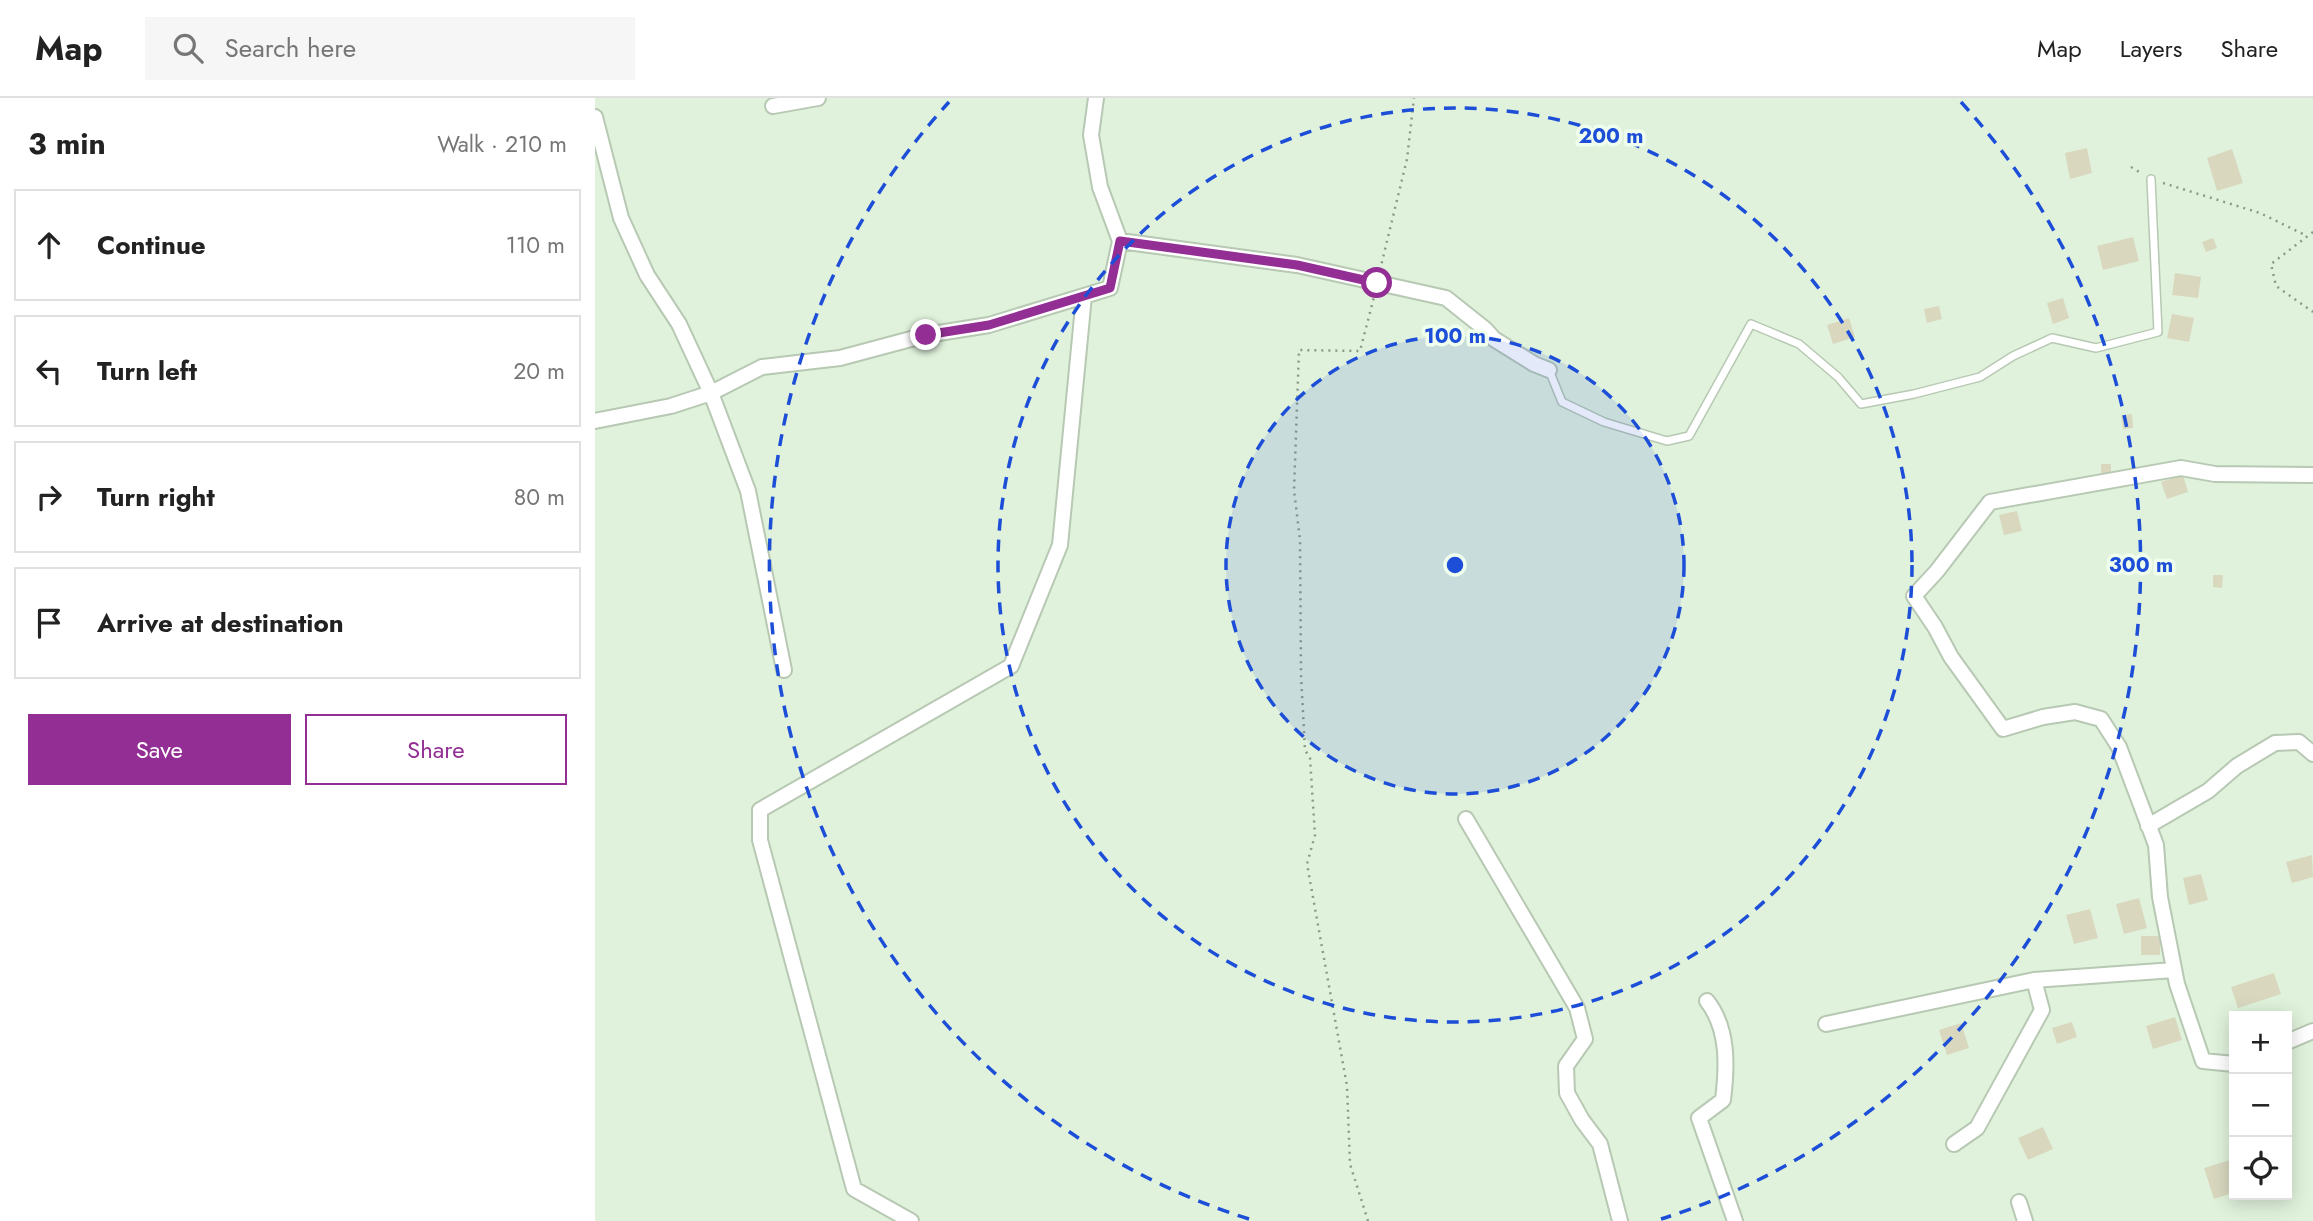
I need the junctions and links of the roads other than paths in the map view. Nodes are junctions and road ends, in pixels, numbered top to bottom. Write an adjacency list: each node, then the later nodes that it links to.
1 (818, 98): 3 (street)
2 (1094, 98): 6 (street)
3 (773, 106)
4 (595, 117): 9 (street)
5 (2151, 179): 8 (lane)
6 (1120, 241): 7 (street); 8 (street)
7 (1084, 296): 9 (street); 25 (street)
8 (1549, 370)
9 (711, 393): 10 (street); 12 (street)
10 (595, 421)
11 (2313, 475): 15 (street)
12 (784, 670)
13 (2313, 754): 15 (street)
14 (1466, 819): 26 (street)
15 (2148, 826): 16 (street)
16 (2174, 970): 17 (street); 22 (street)
17 (2034, 980): 19 (street); 23 (street)
18 (1707, 1001): 27 (street)
19 (1826, 1024)
20 (2313, 1031): 21 (street)
21 (2292, 1040)
22 (2229, 1064)
23 (1954, 1144)
24 (2019, 1202): 28 (street)
25 (911, 1221)
26 (1620, 1221)
27 (1735, 1221)
28 (2025, 1221)

